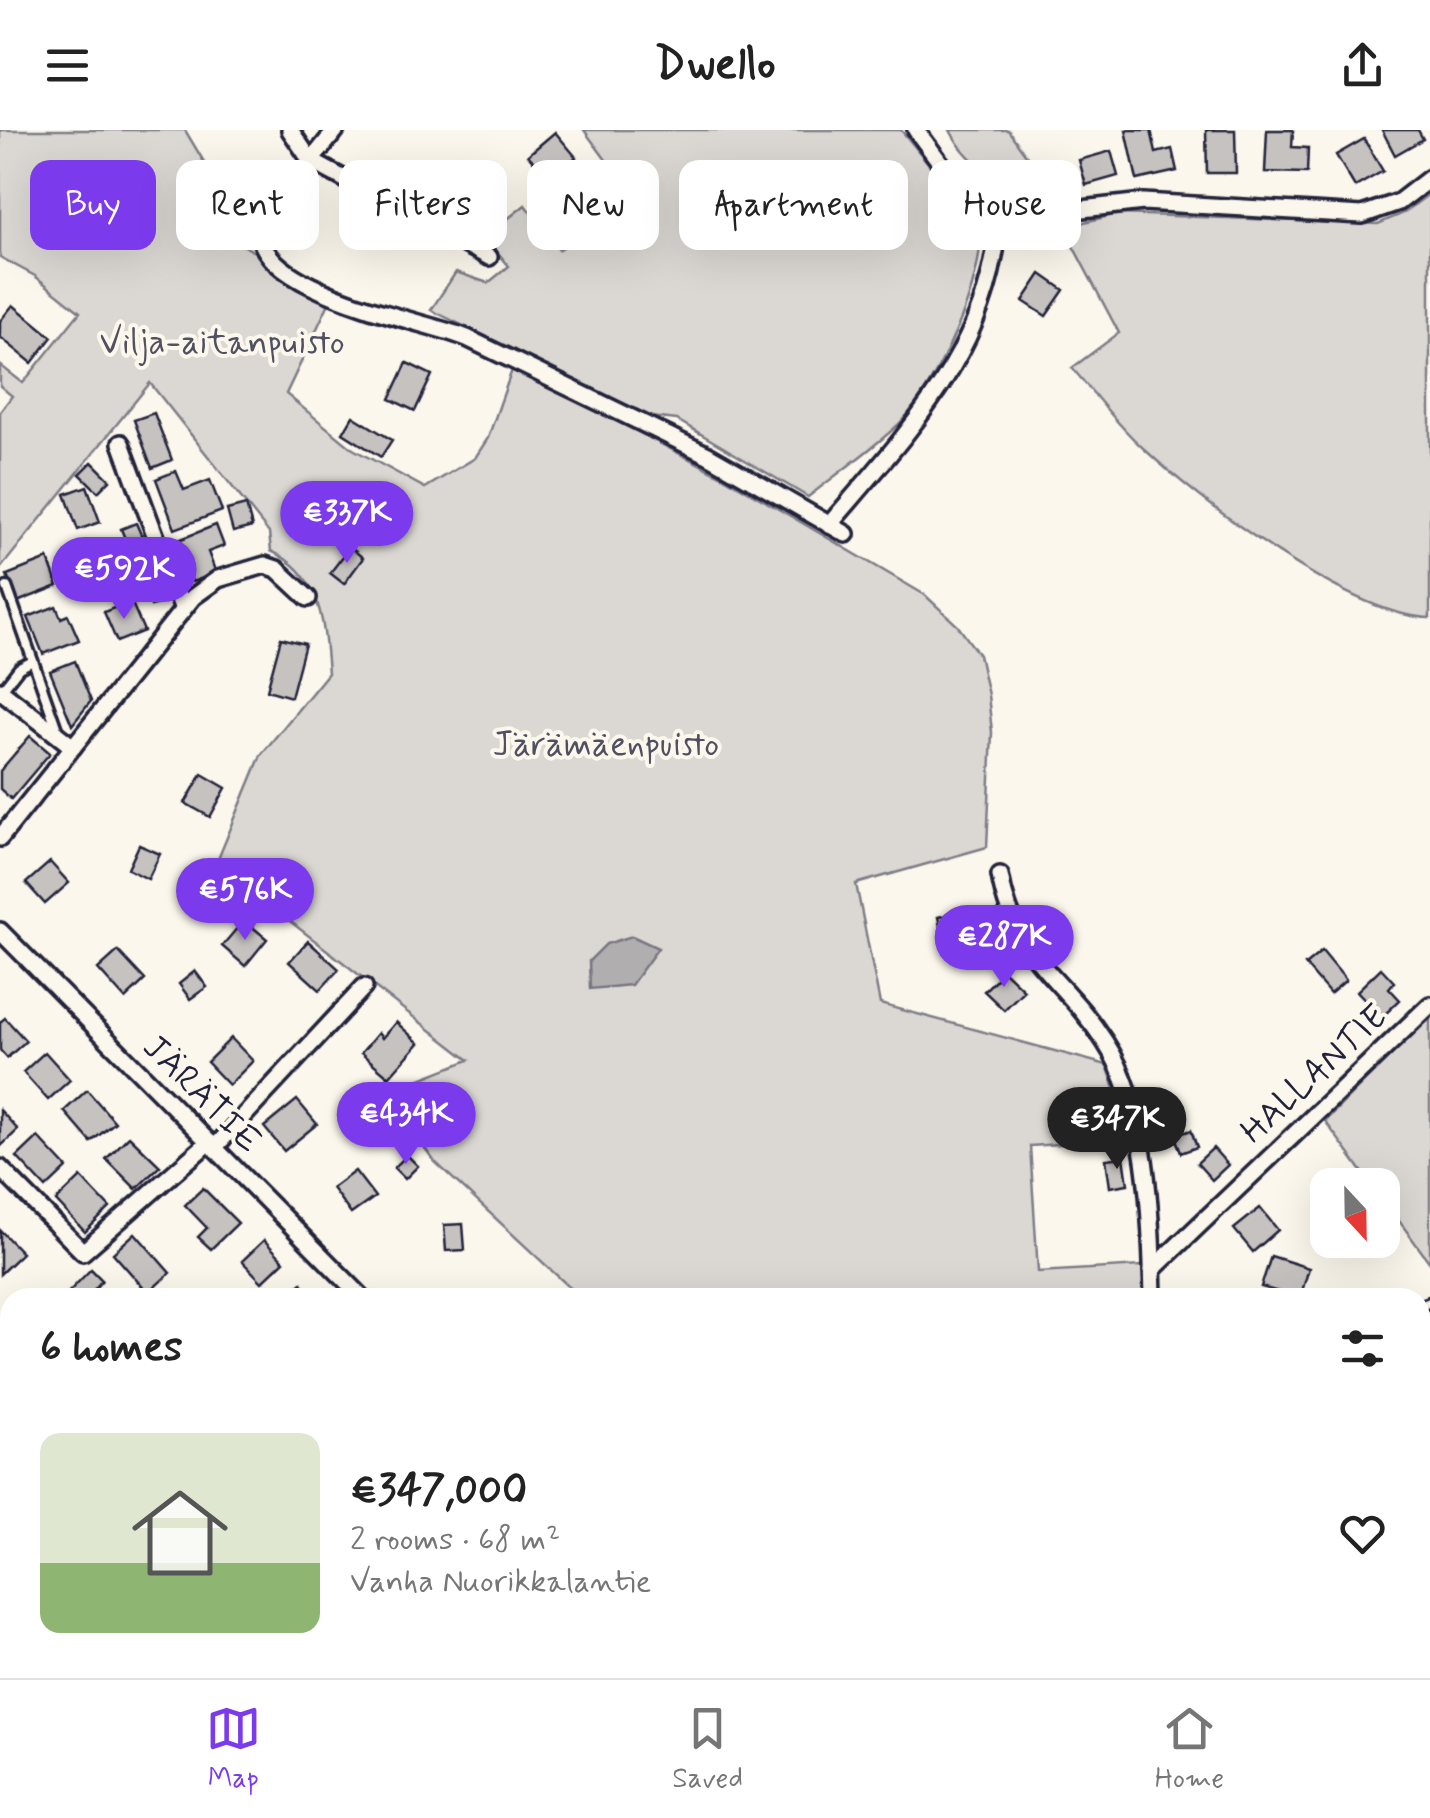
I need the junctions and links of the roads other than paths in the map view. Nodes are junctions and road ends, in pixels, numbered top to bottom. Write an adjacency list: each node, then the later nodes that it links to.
1 (290, 130): 4 (street)
2 (336, 130): 5 (street)
3 (916, 130): 6 (street)
4 (309, 160)
5 (311, 160)
6 (938, 160)
7 (319, 166): 12 (street)
8 (1430, 178): 9 (street)
9 (1081, 210)
10 (266, 250): 14 (street)
11 (994, 250): 14 (street)
12 (489, 257)
13 (121, 443): 18 (street)
14 (829, 526): 15 (street)
15 (846, 534)
16 (7, 587): 19 (lane)
17 (308, 598): 18 (street)
18 (182, 610): 22 (street)
19 (33, 661): 20 (lane); 21 (lane)
20 (1, 690): 21 (street)
21 (59, 736): 22 (street)
22 (73, 747): 23 (street)
23 (0, 838)
24 (1000, 875): 30 (street)
25 (0, 932): 28 (street, JÄRÄTIE)
26 (364, 986): 28 (street)
27 (1430, 1005): 30 (street, HALLANTIE)
28 (212, 1144): 29 (street); 31 (street, JÄRÄTIE)
29 (0, 1168)
30 (1152, 1270): 32 (street)
31 (352, 1288)
32 (1153, 1288)

